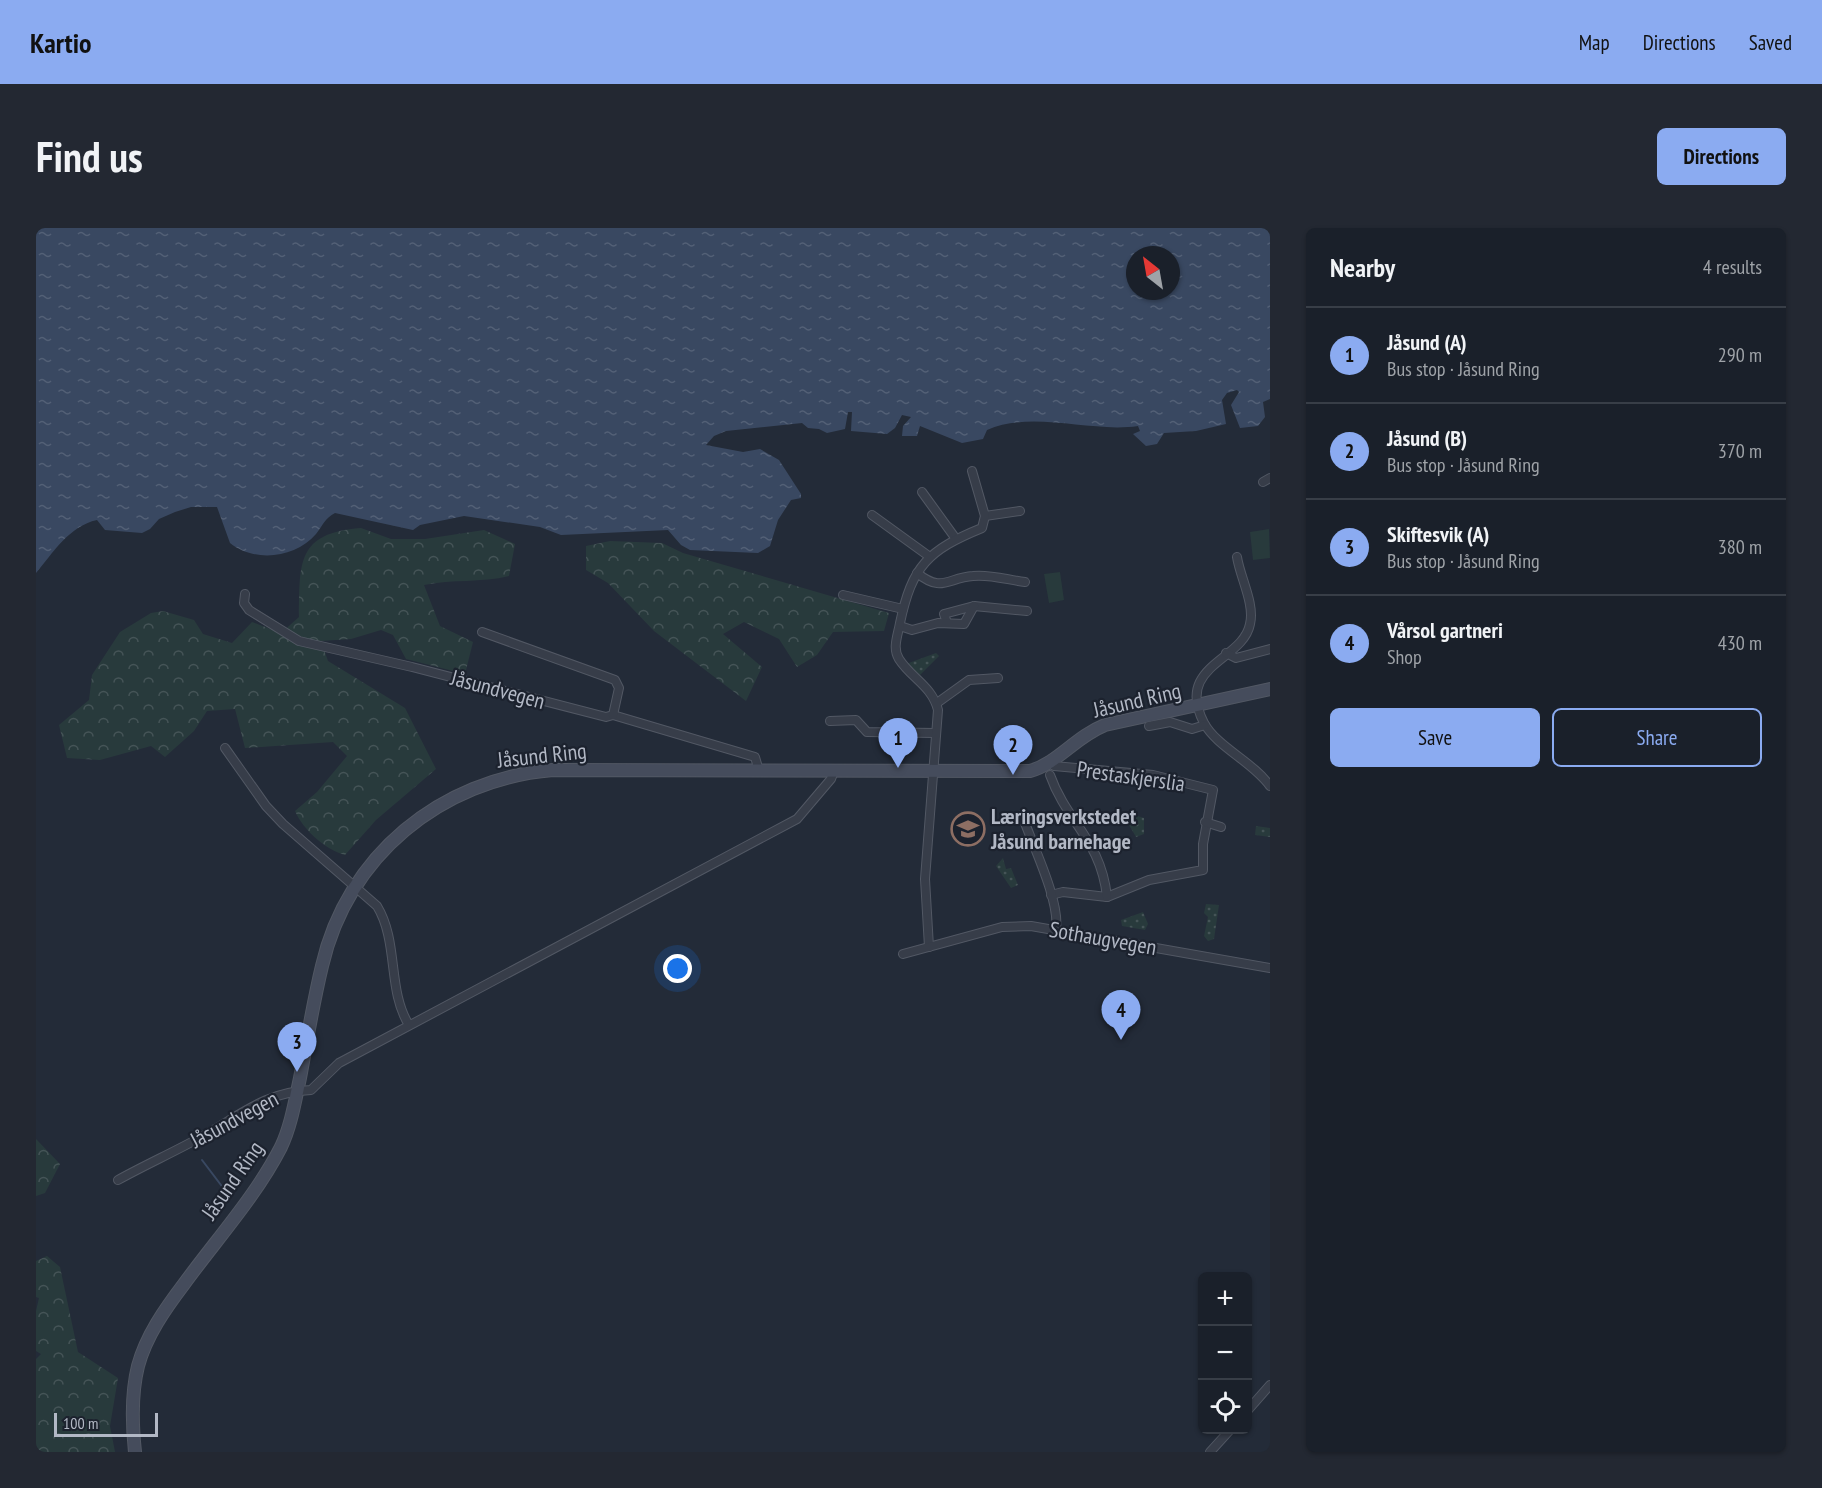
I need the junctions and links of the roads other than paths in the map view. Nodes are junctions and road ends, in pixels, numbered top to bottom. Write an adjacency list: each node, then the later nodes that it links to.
1 (972, 471): 5 (street)
2 (922, 492): 6 (street)
3 (1020, 512): 5 (street)
4 (872, 515): 7 (street)
5 (985, 516): 6 (street)
6 (956, 539): 7 (street)
7 (930, 557): 9 (street)
8 (1237, 557): 20 (street)
9 (917, 573): 10 (street); 14 (street)
10 (1025, 582)
11 (245, 594): 25 (street, Jåsundvegen)
12 (843, 595): 14 (street)
13 (974, 606): 15 (street); 16 (street); 16 (street)
14 (903, 609): 17 (street)
15 (1027, 611)
16 (947, 623): 17 (street)
17 (900, 626): 23 (street)
18 (482, 632): 25 (street)
19 (1270, 649): 20 (street)
20 (1226, 653): 24 (street)
21 (998, 678): 23 (street)
22 (1270, 690): 24 (main road, Jåsund Ring)
23 (937, 703): 29 (street)
24 (1199, 707): 27 (street); 31 (main road, Jåsund Ring)
25 (613, 715): 32 (street, Jåsundvegen)
26 (830, 721): 29 (street)
27 (1205, 725): 28 (street); 35 (street)
28 (1149, 726)
29 (935, 733): 34 (street)
30 (225, 748): 39 (street)
31 (1050, 769): 34 (main road, Jåsund Ring); 37 (street, Prestaskjerslia); 41 (street)
32 (759, 771): 33 (main road, Jåsund Ring); 39 (main road, Jåsund Ring)
33 (834, 771): 34 (main road, Jåsund Ring); 46 (street, Jåsundvegen)
34 (932, 771): 43 (street)
35 (1270, 786)
36 (1022, 815): 40 (street)
37 (1205, 822): 38 (street); 41 (street)
38 (1221, 827)
39 (354, 887): 46 (street); 47 (main road, Jåsund Ring)
40 (1052, 895): 41 (street); 42 (street)
41 (1107, 897)
42 (1056, 929): 43 (street, Sothaugvegen); 45 (street, Sothaugvegen)
43 (933, 946): 44 (street, Sothaugvegen)
44 (903, 954)
45 (1270, 968)
46 (409, 1025): 47 (street, Jåsundvegen)
47 (297, 1090): 48 (street, Jåsundvegen); 52 (main road, Jåsund Ring)
48 (118, 1180)
49 (1270, 1385): 50 (street)
50 (1252, 1405)
51 (1226, 1434): 53 (street)
52 (135, 1452)
53 (1210, 1452)

